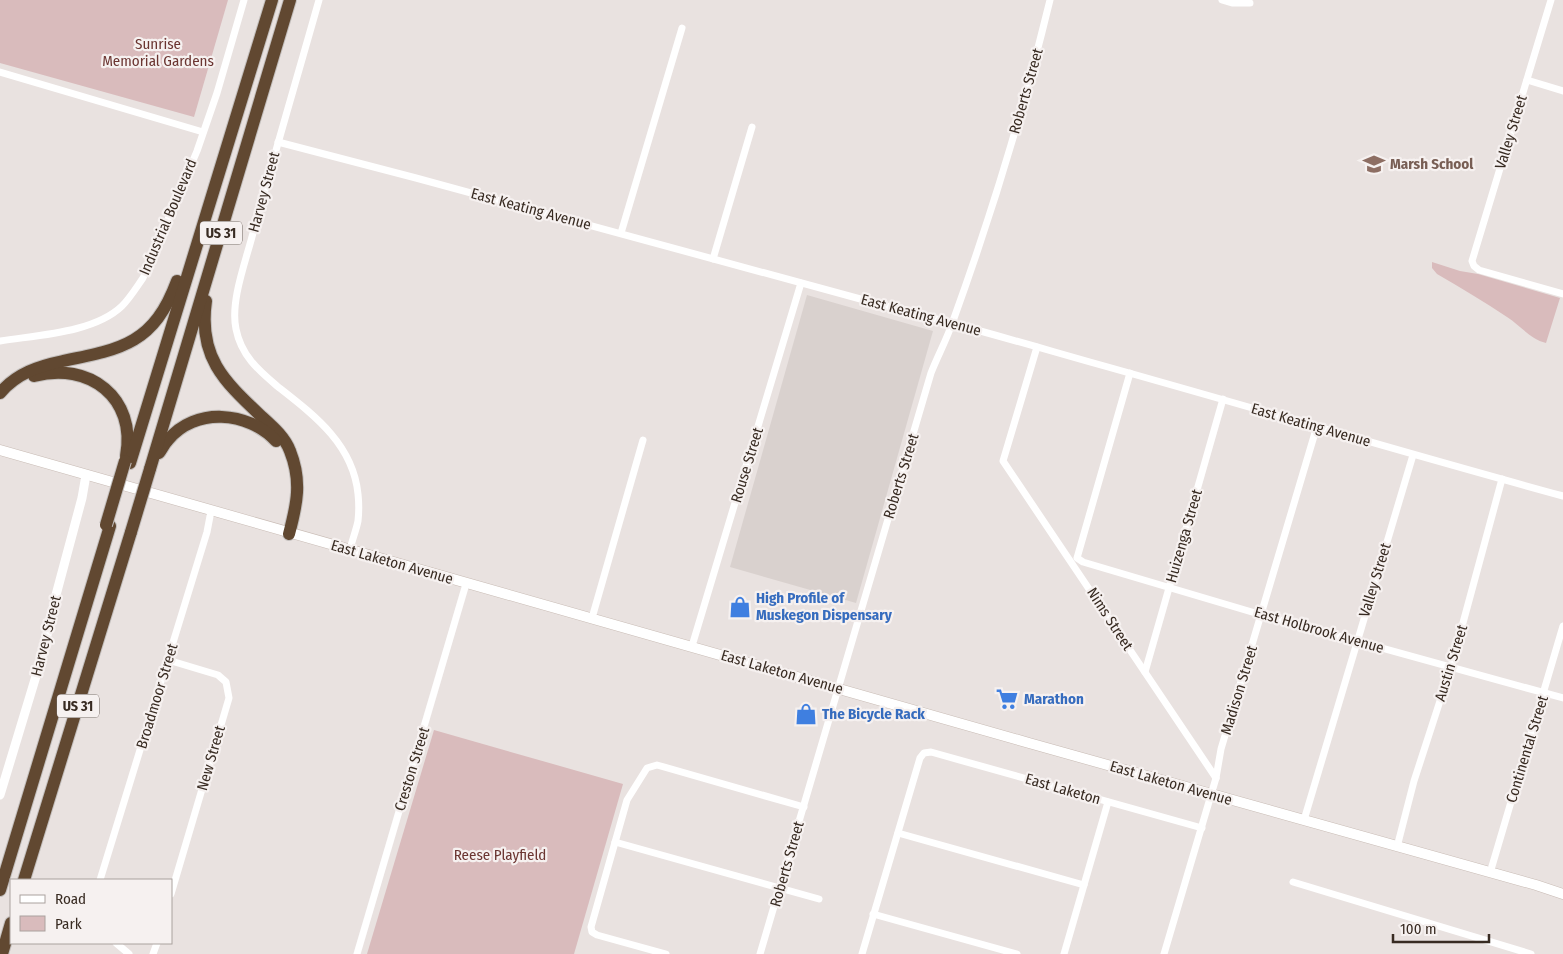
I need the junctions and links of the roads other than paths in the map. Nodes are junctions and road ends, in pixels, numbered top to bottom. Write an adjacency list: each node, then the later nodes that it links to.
1 (244, 0): 14 (street, Industrial Boulevard)
2 (272, 0): 16 (highway, US 31)
3 (290, 0): 18 (highway, US 31)
4 (319, 0): 15 (street, Harvey Street)
5 (1050, 0): 22 (street, Roberts Street)
6 (1222, 0): 8 (street)
7 (1551, 0): 11 (street, Valley Street)
8 (1250, 3)
9 (682, 28): 17 (street)
10 (0, 72): 14 (street)
11 (1527, 80): 12 (street); 21 (street, Valley Street)
12 (1563, 90)
13 (752, 127): 19 (street)
14 (203, 132): 23 (street, Industrial Boulevard)
15 (278, 142): 17 (street, East Keating Avenue); 40 (street, Harvey Street)
16 (207, 208): 26 (highway); 33 (highway, US 31)
17 (621, 233): 19 (street, East Keating Avenue)
18 (215, 254): 34 (highway, US 31); 39 (highway)
19 (713, 259): 20 (street, East Keating Avenue)
20 (802, 283): 22 (street, East Keating Avenue); 47 (street, Rouse Street)
21 (1563, 294)
22 (952, 323): 24 (street, East Keating Avenue); 51 (street, Roberts Street)
23 (0, 341)
24 (1037, 347): 25 (street, East Keating Avenue); 50 (street, Nims Street)
25 (1130, 373): 27 (street, East Keating Avenue); 42 (street, East Holbrook Avenue)
26 (0, 392)
27 (1223, 399): 29 (street, East Keating Avenue); 42 (street, Huizenga Street)
28 (0, 404): 33 (highway)
29 (1317, 426): 32 (street, East Keating Avenue); 43 (street, Madison Street)
30 (642, 440): 44 (street)
31 (0, 450): 35 (main road, East Laketon Avenue)
32 (1413, 455): 36 (street, East Keating Avenue); 46 (street, Valley Street)
33 (127, 462): 70 (highway, US 31)
34 (150, 467): 39 (highway); 65 (highway, US 31, bridge)
35 (86, 475): 38 (main road, East Laketon Avenue); 56 (street, Harvey Street)
36 (1502, 479): 37 (street, East Keating Avenue); 49 (street, Austin Street)
37 (1563, 496)
38 (211, 511): 39 (main road, East Laketon Avenue); 48 (street, Broadmoor Street)
39 (289, 534): 40 (main road, East Laketon Avenue)
40 (350, 550): 41 (main road, East Laketon Avenue)
41 (466, 584): 44 (main road, East Laketon Avenue); 79 (street, Creston Street)
42 (1169, 586): 43 (street, East Holbrook Avenue); 50 (street, Huizenga Street)
43 (1262, 615): 46 (street, East Holbrook Avenue); 54 (street, Madison Street)
44 (592, 618): 47 (main road, East Laketon Avenue)
45 (1563, 626): 52 (street, Continental Street)
46 (1357, 641): 49 (street, East Holbrook Avenue); 59 (street, Valley Street)
47 (692, 646): 51 (main road, East Laketon Avenue)
48 (168, 660): 66 (street, Broadmoor Street); 71 (street, New Street)
49 (1451, 667): 52 (street, East Holbrook Avenue); 63 (street, Austin Street)
50 (1145, 672): 54 (street, Nims Street)
51 (839, 688): 55 (main road, East Laketon Avenue); 58 (street, Roberts Street)
52 (1544, 693): 53 (street, East Holbrook Avenue); 64 (street, Continental Street)
53 (1563, 698)
54 (1216, 778): 55 (street, Madison Street)
55 (1211, 794): 59 (main road, East Laketon Avenue); 60 (street, Madison Street)
56 (0, 796)
57 (1108, 802): 60 (street, East Laketon); 61 (street, East Laketon); 68 (street)
58 (804, 807): 62 (street); 69 (street, Roberts Street)
59 (1304, 820): 63 (main road, East Laketon Avenue)
60 (1202, 828): 85 (street, Madison Street)
61 (898, 833): 68 (street); 74 (street)
62 (615, 842): 69 (street); 80 (street)
63 (1397, 847): 64 (main road, East Laketon Avenue)
64 (1490, 873): 72 (main road, East Laketon Avenue)
65 (24, 879)
66 (100, 879)
67 (1293, 882): 86 (street)
68 (1084, 885): 84 (street)
69 (780, 888): 73 (street); 81 (street, Roberts Street)
70 (0, 890)
71 (172, 891)
72 (1563, 894)
73 (819, 899)
74 (874, 914): 82 (street); 83 (street)
75 (10, 927): 77 (highway)
76 (117, 944): 78 (street)
77 (2, 954)
78 (129, 954)
79 (357, 954)
80 (666, 954)
81 (760, 954)
82 (862, 954)
83 (1017, 954)
84 (1064, 954)
85 (1164, 954)
86 (1532, 954)

